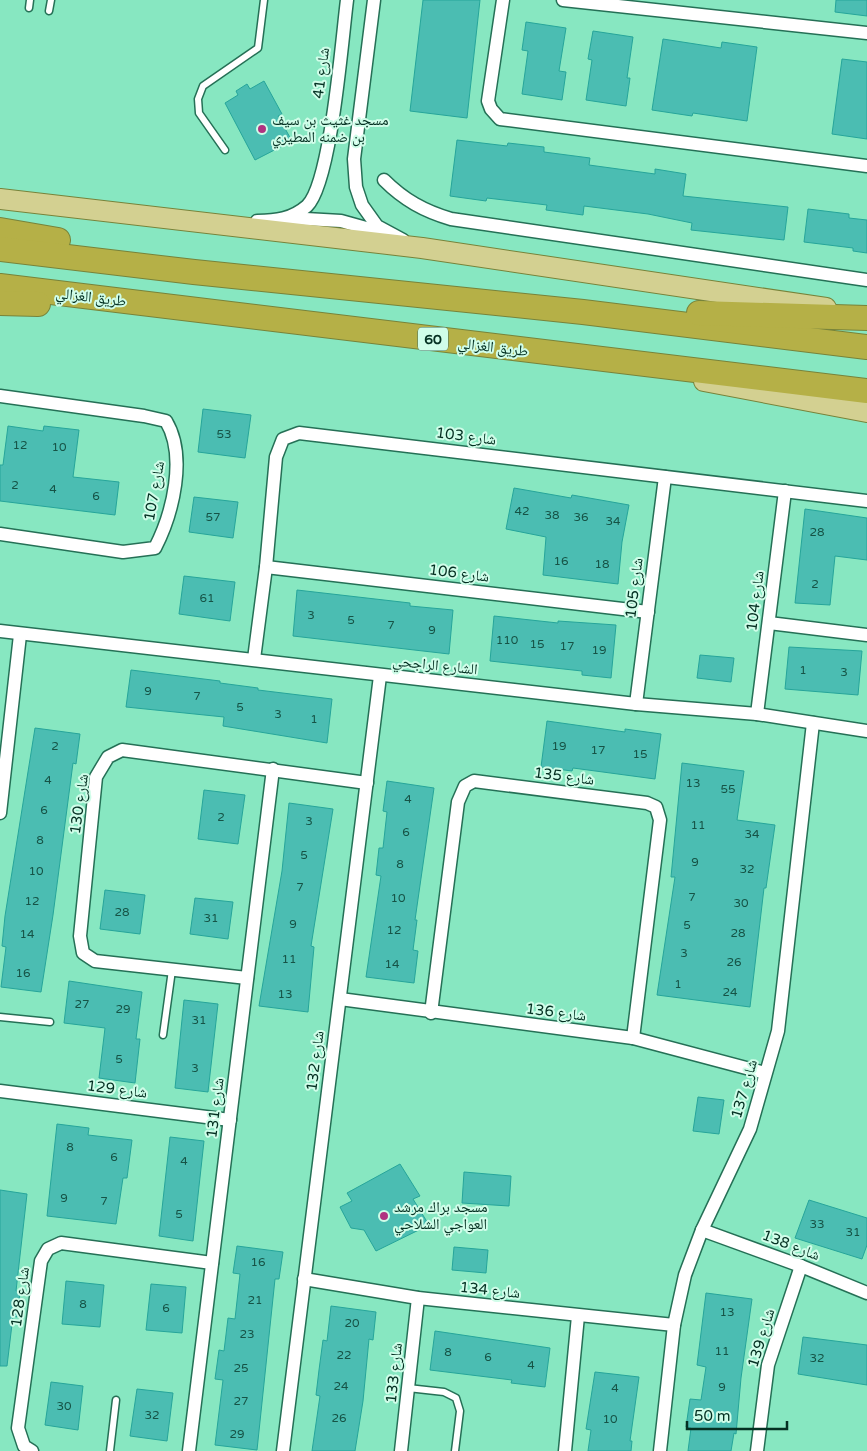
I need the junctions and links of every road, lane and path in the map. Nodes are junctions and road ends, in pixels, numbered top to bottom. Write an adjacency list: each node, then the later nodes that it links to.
1 (30, 0): 8 (lane)
2 (51, 0): 9 (lane)
3 (264, 0): 11 (lane)
4 (347, 0): 15 (street, شارع 41)
5 (374, 0): 18 (street)
6 (502, 0): 12 (street)
7 (563, 0): 10 (street)
8 (29, 8)
9 (49, 11)
10 (867, 33)
11 (225, 150)
12 (867, 166)
13 (384, 180): 22 (street)
14 (0, 199): 16 (main road)
15 (288, 218): 16 (street, شارع 41); 18 (street)
16 (222, 225): 19 (main road)
17 (0, 230): 21 (highway)
18 (391, 235): 19 (street)
19 (422, 248): 27 (main road)
20 (0, 249): 21 (highway)
21 (194, 272): 26 (highway)
22 (867, 280)
23 (0, 286): 25 (highway, طريق الغزالي / 60)
24 (0, 303): 25 (highway)
25 (180, 308): 29 (highway, طريق الغزالي / 60)
26 (583, 312): 27 (highway); 28 (highway)
27 (867, 316)
28 (867, 347)
29 (582, 358): 30 (highway, طريق الغزالي / 60); 32 (main road)
30 (867, 391)
31 (0, 396): 36 (street, شارع 107)
32 (867, 412)
33 (664, 477): 34 (street, شارع 103); 37 (street, شارع 103); 38 (street, شارع 105)
34 (785, 491): 35 (street, شارع 103); 39 (street, شارع 104)
35 (867, 501)
36 (0, 534)
37 (266, 567): 38 (street, شارع 106); 43 (street, شارع 103)
38 (648, 612): 45 (street, شارع 105)
39 (769, 623): 42 (street); 46 (street, شارع 104)
40 (0, 631): 41 (street, الشارع الراجحي)
41 (20, 635): 43 (street, الشارع الراجحي); 51 (street)
42 (867, 635)
43 (254, 659): 44 (street, الشارع الراجحي)
44 (380, 676): 45 (street, الشارع الراجحي); 50 (street, شارع 132)
45 (636, 704): 46 (street, الشارع الراجحي)
46 (757, 714): 47 (street, الشارع الراجحي)
47 (814, 723): 48 (street, الشارع الراجحي); 60 (street, شارع 137)
48 (867, 731)
49 (273, 769): 50 (street, شارع 130); 52 (street, شارع 130); 53 (street, شارع 131)
50 (367, 782): 54 (street, شارع 132)
51 (0, 813)
52 (172, 970): 53 (street, شارع 130); 58 (lane)
53 (247, 978): 62 (street, شارع 131)
54 (340, 999): 55 (street, شارع 136); 66 (street, شارع 132)
55 (431, 1013): 59 (street, شارع 136); 59 (street, شارع 135)
56 (0, 1017): 57 (lane)
57 (50, 1022)
58 (163, 1035)
59 (633, 1038): 60 (street, شارع 136)
60 (765, 1073): 63 (street, شارع 137)
61 (0, 1091): 62 (street, شارع 129)
62 (230, 1120): 64 (street, شارع 131)
63 (702, 1230): 65 (street, شارع 138); 70 (street, شارع 137)
64 (212, 1264): 73 (street, شارع 128); 75 (street, شارع 131)
65 (801, 1266): 67 (street, شارع 138); 81 (street, شارع 139)
66 (304, 1279): 68 (street, شارع 134); 76 (street, شارع 132)
67 (867, 1293)
68 (418, 1298): 69 (street, شارع 134); 71 (street, شارع 133)
69 (578, 1316): 70 (street, شارع 134); 79 (street)
70 (674, 1325): 80 (street, شارع 137)
71 (408, 1388): 77 (street, شارع 133); 78 (lane)
72 (116, 1400): 74 (lane)
73 (32, 1451)
74 (110, 1451)
75 (189, 1451)
76 (283, 1451)
77 (401, 1451)
78 (455, 1451)
79 (565, 1451)
80 (660, 1451)
81 (757, 1451)

